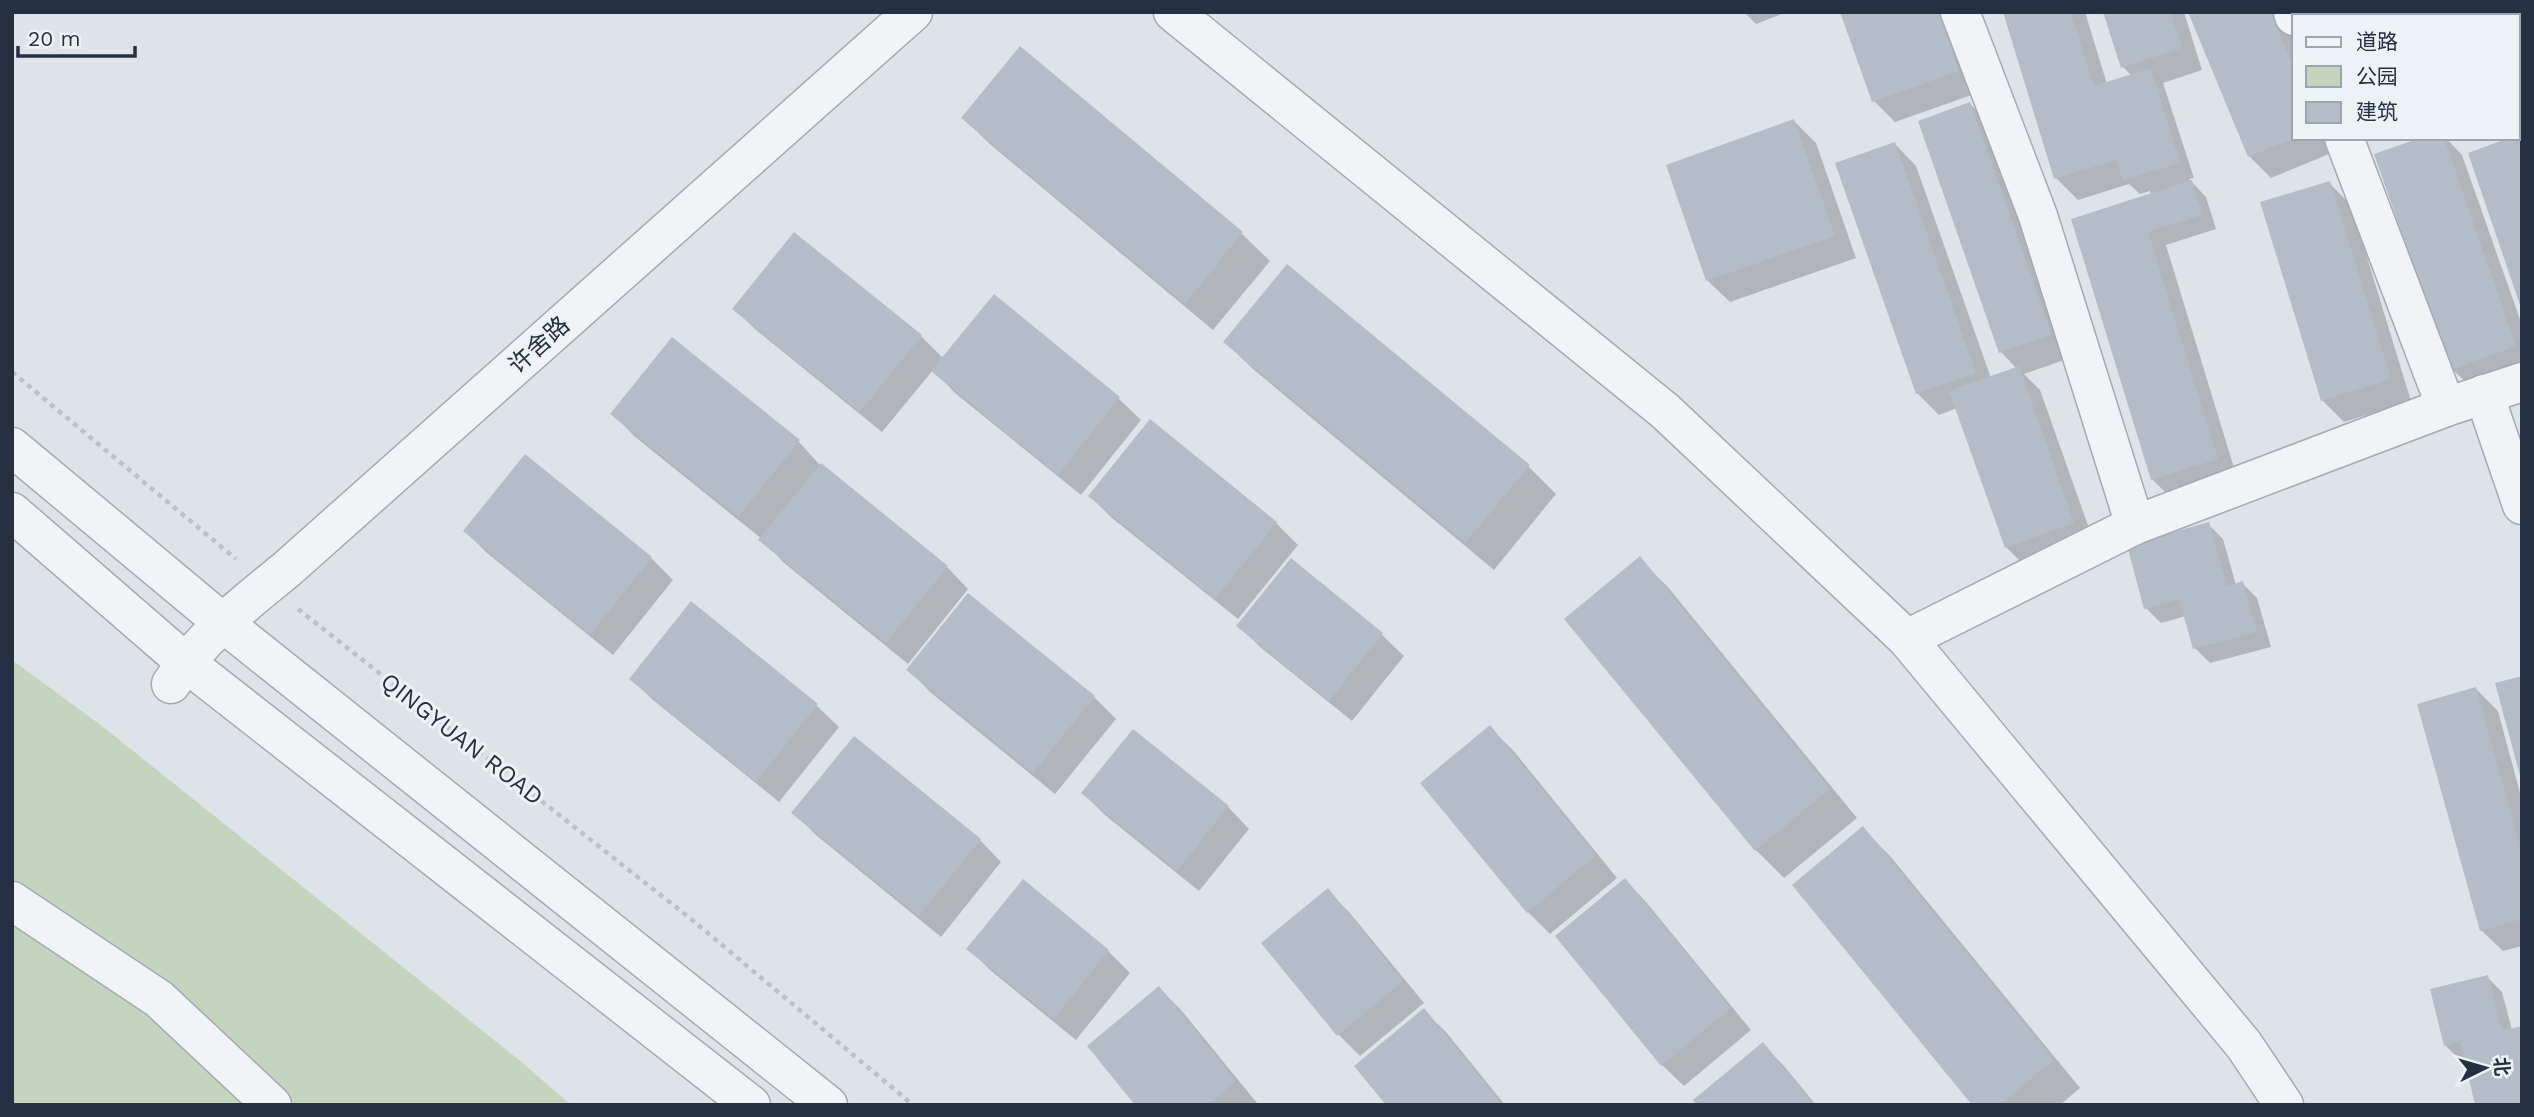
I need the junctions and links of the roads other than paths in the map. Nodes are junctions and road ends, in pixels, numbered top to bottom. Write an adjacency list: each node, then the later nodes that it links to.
1 (913, 12): 12 (street, 许舍路)
2 (1173, 12): 13 (street)
3 (1960, 12): 11 (street)
4 (2345, 140): 7 (street)
5 (2522, 382): 6 (street)
6 (2484, 394): 7 (street); 9 (street)
7 (2446, 407): 11 (street)
8 (12, 447): 12 (street)
9 (2522, 505)
10 (12, 512): 14 (street)
11 (2135, 525): 13 (street)
12 (222, 622): 14 (street, 许舍路); 18 (street)
13 (1907, 639): 19 (street)
14 (178, 673): 17 (street)
15 (12, 901): 16 (street)
16 (272, 1105)
17 (751, 1105)
18 (828, 1105)
19 (2284, 1105)

